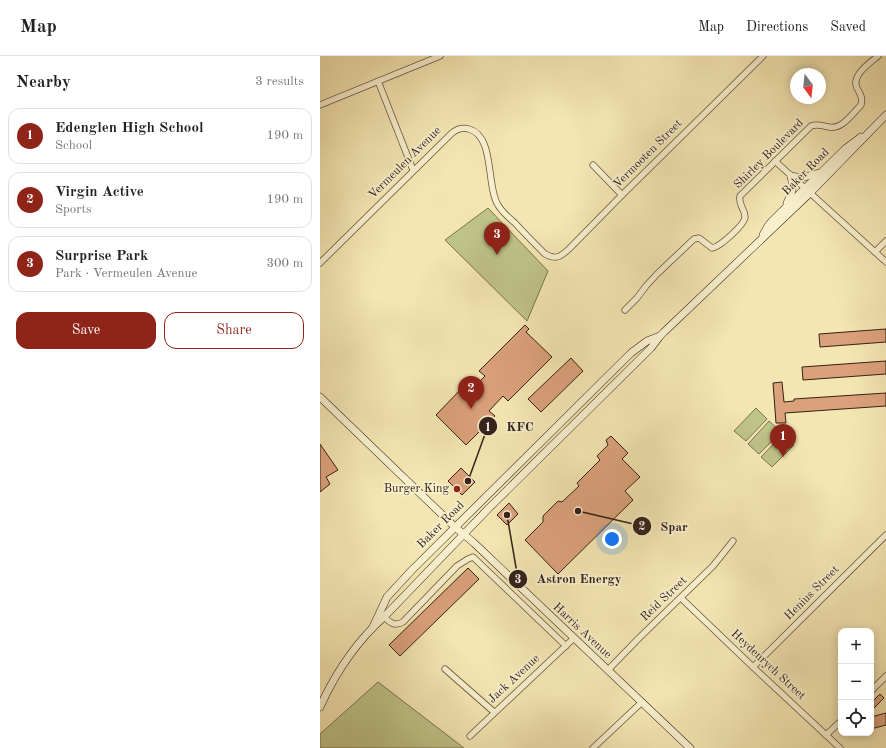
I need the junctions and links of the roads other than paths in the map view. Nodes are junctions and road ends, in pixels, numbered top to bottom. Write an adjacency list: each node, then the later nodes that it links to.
1 (440, 56): 4 (street)
2 (764, 56): 14 (street, Vermooten Street)
3 (878, 56): 8 (street, Shirley Boulevard)
4 (378, 81): 5 (street); 10 (street)
5 (320, 105)
6 (886, 115): 7 (main road, Baker Road)
7 (874, 127): 11 (main road, Baker Road); 13 (main road, Baker Road)
8 (775, 161): 12 (street); 22 (street, Shirley Boulevard)
9 (593, 165): 14 (street)
10 (413, 170): 19 (street, Vermeulen Avenue); 21 (street, Vermeulen Avenue)
11 (822, 172): 12 (main road); 13 (main road, Baker Road)
12 (791, 176): 13 (street); 15 (main road)
13 (807, 191): 15 (main road, Baker Road); 16 (main road, Baker Road); 18 (street)
14 (622, 195): 19 (street, Vermooten Street)
15 (783, 210): 16 (main road, Baker Road)
16 (762, 239): 23 (main road, Baker Road)
17 (886, 241): 18 (street)
18 (875, 252): 20 (street)
19 (545, 254)
20 (886, 262)
21 (320, 263)
22 (625, 310)
23 (660, 336): 25 (main road, Baker Road); 26 (main road, Baker Road)
24 (320, 397): 25 (main road, Harris Avenue)
25 (455, 527): 26 (main road, Harris Avenue); 31 (main road, Baker Road)
26 (463, 534): 30 (main road, Baker Road); 32 (main road, Harris Avenue)
27 (886, 535): 34 (street, Henius Street)
28 (733, 541): 29 (street, Reid Street)
29 (681, 598): 34 (street, Heydenrych Street); 36 (street, Reid Street)
30 (384, 617): 31 (main road, Baker Road); 33 (street)
31 (373, 627): 40 (main road, Baker Road)
32 (574, 638): 33 (street, Jack Avenue); 36 (main road, Harris Avenue)
33 (566, 646): 41 (street, Jack Avenue)
34 (753, 667): 43 (street, Heydenrych Street)
35 (445, 669): 41 (street)
36 (608, 670): 39 (main road, Harris Avenue)
37 (886, 676): 38 (street)
38 (874, 688)
39 (642, 702): 45 (street); 46 (main road, Harris Avenue)
40 (320, 707)
41 (494, 712): 44 (street, Jack Avenue)
42 (838, 723): 43 (street)
43 (826, 735): 47 (street, Heydenrych Street)
44 (470, 736)
45 (593, 748)
46 (690, 748)
47 (840, 748)

